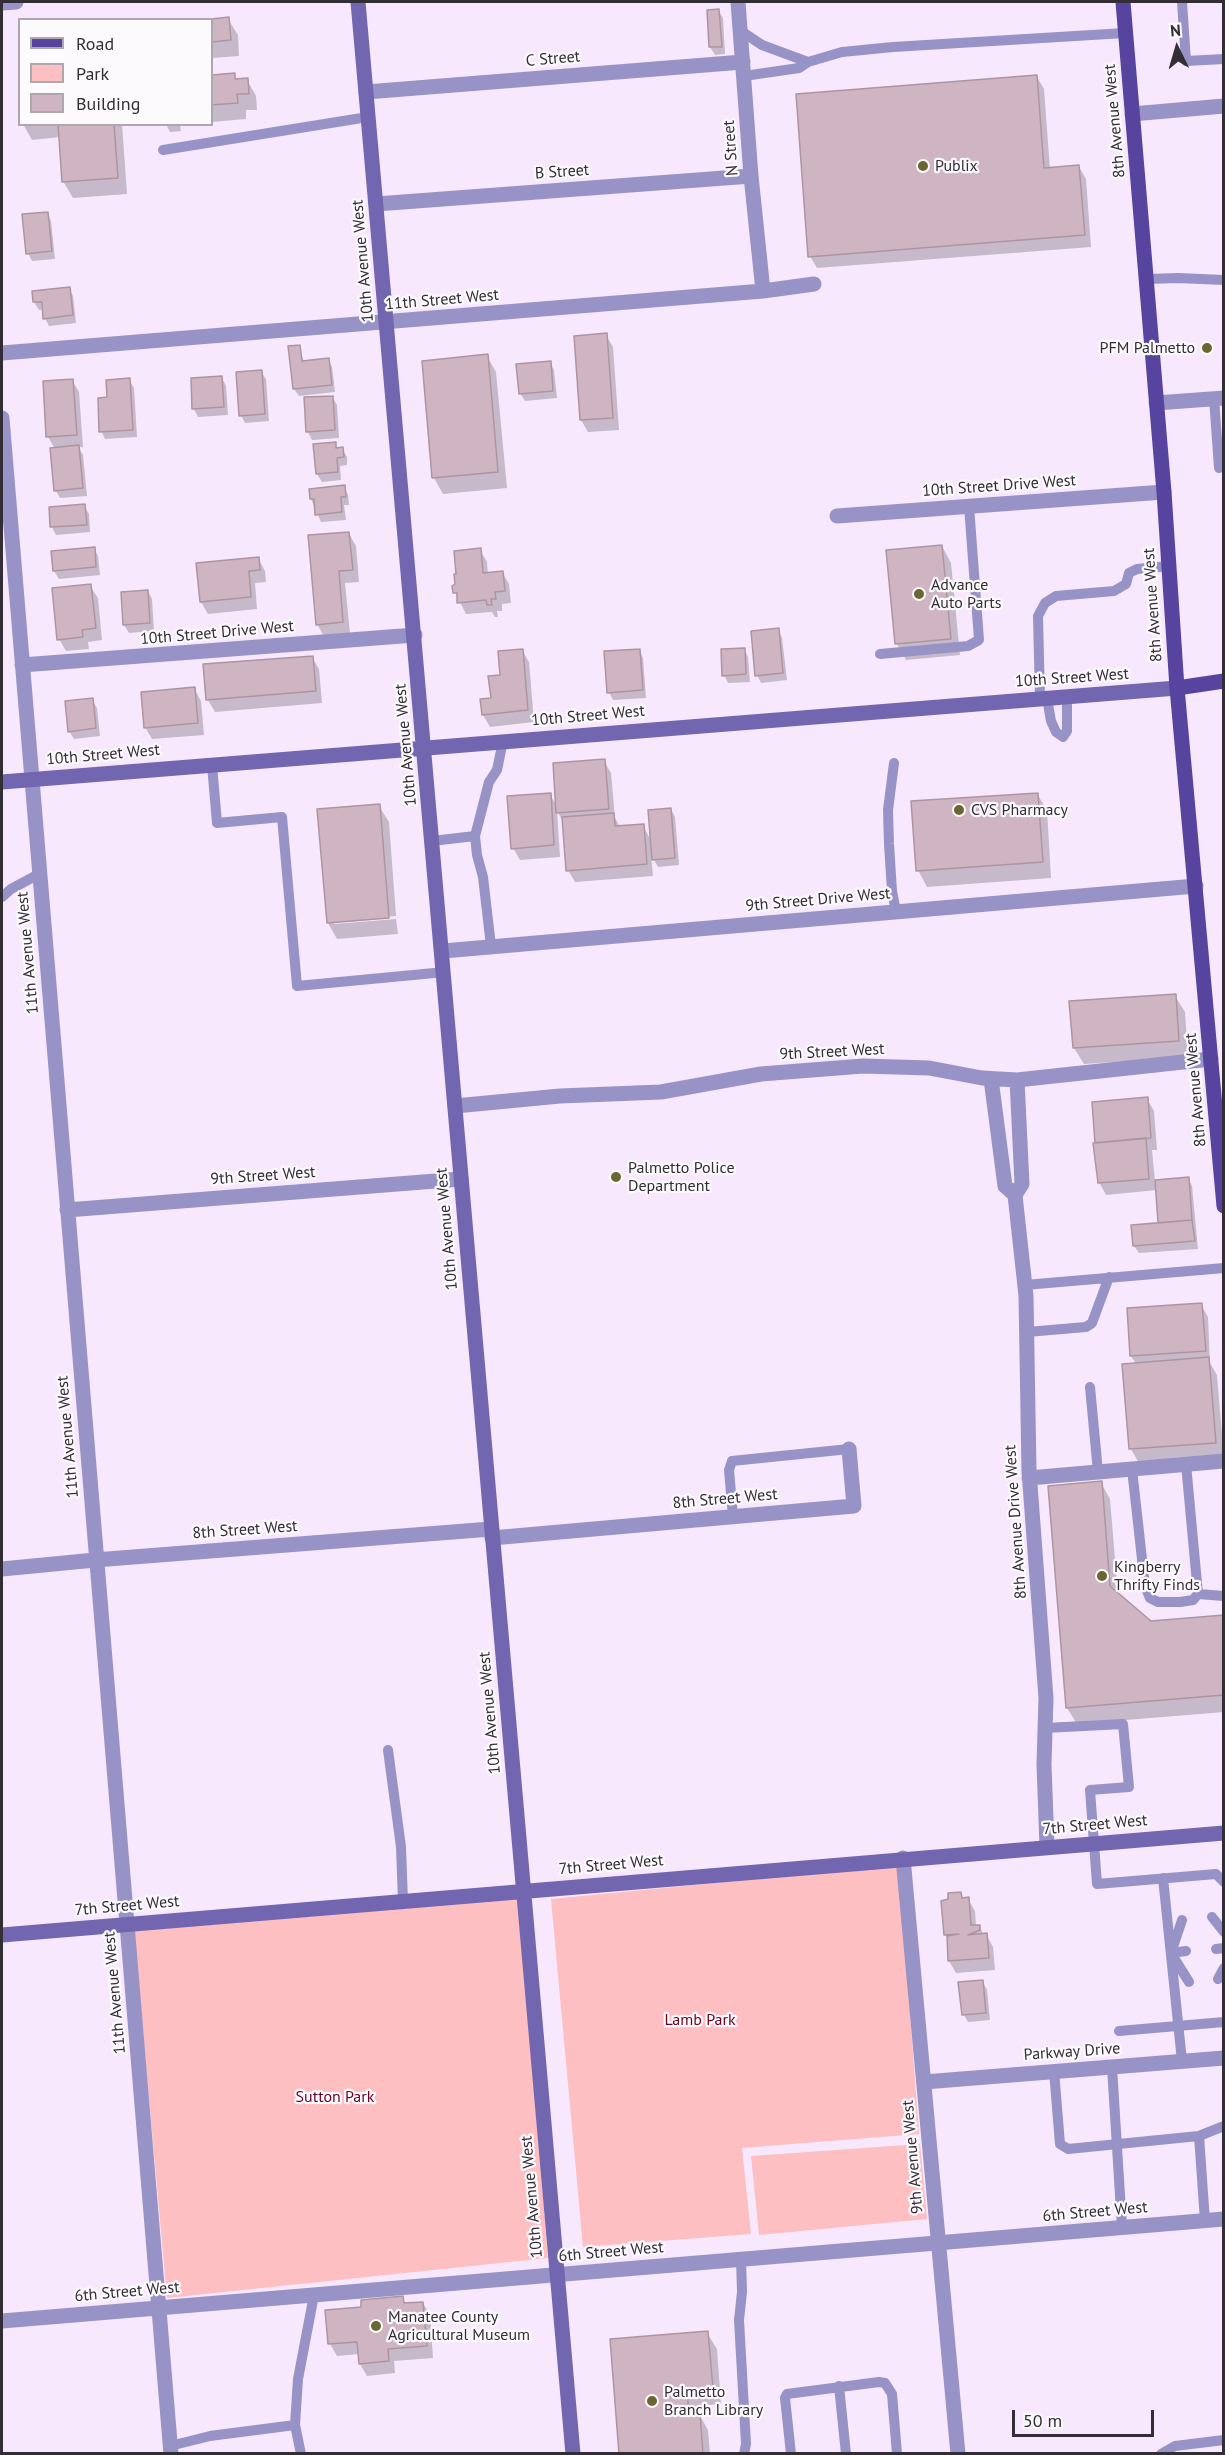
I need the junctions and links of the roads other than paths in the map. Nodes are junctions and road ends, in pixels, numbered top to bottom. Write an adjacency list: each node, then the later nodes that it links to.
1 (16, 2): 6 (street)
2 (358, 2): 12 (street, 10th Avenue West)
3 (738, 2): 7 (street, N Street)
4 (1123, 2): 8 (main road, 8th Avenue West)
5 (1182, 2): 9 (lane)
6 (2, 3)
7 (741, 31): 10 (lane); 11 (street, N Street)
8 (1125, 33): 10 (lane); 14 (main road, 8th Avenue West)
9 (1224, 59)
10 (808, 62): 11 (lane)
11 (743, 69): 12 (street, C Street); 17 (street, N Street)
12 (366, 92): 15 (street, 10th Avenue West)
13 (1224, 106): 14 (street)
14 (1132, 114): 19 (main road, 8th Avenue West)
15 (368, 117): 16 (lane); 18 (street, 10th Avenue West)
16 (163, 150)
17 (751, 176): 18 (street, B Street); 22 (street, N Street)
18 (376, 204): 23 (street, 10th Avenue West)
19 (1146, 279): 20 (lane); 26 (main road, 8th Avenue West)
20 (1224, 280)
21 (814, 284): 22 (street, 11th Street West)
22 (763, 291): 23 (street, 11th Street West)
23 (386, 322): 24 (street, 11th Street West); 33 (street, 10th Avenue West)
24 (2, 353)
25 (1219, 398): 26 (street); 28 (lane)
26 (1156, 403): 29 (main road, 8th Avenue West)
27 (2, 418): 35 (street, 11th Avenue West)
28 (1219, 468)
29 (1164, 492): 30 (street, 10th Street Drive West); 32 (main road, 8th Avenue West)
30 (969, 507): 31 (street, 10th Street Drive West); 34 (lane)
31 (837, 516)
32 (1168, 566): 37 (main road, 8th Avenue West); 40 (lane)
33 (415, 634): 35 (street, 10th Street Drive West); 42 (street, 10th Avenue West)
34 (880, 654)
35 (22, 665): 45 (street, 11th Avenue West)
36 (1224, 681): 37 (main road, 10th Street West)
37 (1177, 688): 38 (main road, 10th Street West); 39 (street, 10th Street West); 50 (main road, 8th Avenue West)
38 (1224, 692)
39 (1067, 697): 40 (street, 10th Street West); 40 (lane)
40 (1044, 699): 41 (street, 10th Street West)
41 (503, 741): 42 (street, 10th Street West); 47 (lane)
42 (423, 747): 44 (street, 10th Street West); 48 (street, 10th Avenue West)
43 (894, 763): 52 (lane)
44 (212, 765): 45 (street, 10th Street West); 55 (lane)
45 (32, 779): 46 (street, 10th Street West); 49 (street, 11th Avenue West)
46 (2, 782)
47 (475, 836): 48 (lane); 53 (lane)
48 (432, 841): 54 (street, 10th Avenue West)
49 (39, 874): 51 (lane); 64 (street, 11th Avenue West)
50 (1196, 886): 52 (street, 9th Street Drive West); 56 (main road, 8th Avenue West)
51 (2, 897)
52 (896, 912): 53 (street, 9th Street Drive West)
53 (491, 946): 54 (street, 9th Street Drive West)
54 (443, 951): 55 (street, 10th Avenue West)
55 (444, 972): 59 (street, 10th Avenue West)
56 (1211, 1059): 58 (street, 9th Street West); 60 (main road, 8th Avenue West)
57 (992, 1079): 58 (street, 9th Street West); 59 (street, 9th Street West); 62 (street, 8th Avenue Drive West)
58 (1017, 1080): 62 (street, 8th Avenue Drive West)
59 (454, 1106): 61 (street, 10th Avenue West)
60 (1220, 1126): 63 (main road, 8th Avenue West)
61 (461, 1179): 64 (street, 9th Street West); 77 (street, 10th Avenue West)
62 (1015, 1195): 67 (street, 8th Avenue Drive West)
63 (1224, 1206)
64 (67, 1210): 78 (street, 11th Avenue West)
65 (1224, 1268): 66 (lane)
66 (1109, 1277): 67 (lane); 68 (lane)
67 (1025, 1285): 68 (street, 8th Avenue Drive West)
68 (1028, 1332): 75 (street, 8th Avenue Drive West)
69 (1090, 1387): 74 (lane)
70 (849, 1449): 76 (lane); 76 (street, 8th Street West)
71 (1224, 1461): 72 (street)
72 (1186, 1464): 73 (street); 80 (lane)
73 (1132, 1469): 74 (street); 80 (lane)
74 (1098, 1472): 75 (street)
75 (1029, 1478): 82 (street, 8th Avenue Drive West)
76 (733, 1516): 77 (street, 8th Street West)
77 (491, 1533): 78 (street, 8th Street West); 90 (street, 10th Avenue West)
78 (95, 1560): 79 (street, 8th Street West); 94 (street, 11th Avenue West)
79 (2, 1569)
80 (1198, 1594): 81 (lane)
81 (1224, 1596)
82 (1045, 1728): 85 (lane); 86 (street, 8th Avenue Drive West)
83 (388, 1750): 91 (lane)
84 (1224, 1833): 85 (street, 7th Street West)
85 (1092, 1843): 86 (street, 7th Street West); 88 (lane)
86 (1047, 1847): 87 (street, 7th Street West)
87 (903, 1858): 90 (street, 7th Street West); 109 (street, 9th Avenue West)
88 (1163, 1878): 89 (lane); 98 (lane)
89 (1224, 1881)
90 (523, 1890): 91 (street, 7th Street West); 118 (street, 10th Avenue West)
91 (403, 1901): 94 (street, 7th Street West)
92 (1212, 1917): 95 (lane)
93 (1182, 1920): 98 (lane)
94 (127, 1924): 96 (street, 7th Street West); 120 (street, 11th Avenue West)
95 (1224, 1932)
96 (2, 1935)
97 (1186, 1951): 98 (lane)
98 (1171, 1953): 101 (lane); 103 (lane)
99 (1224, 1968): 100 (lane)
100 (1218, 1979)
101 (1189, 1982)
102 (1224, 2022): 103 (lane)
103 (1178, 2026): 104 (lane); 106 (lane)
104 (1119, 2031)
105 (1224, 2058): 106 (street, Parkway Drive)
106 (1182, 2061): 107 (street, Parkway Drive)
107 (1112, 2067): 108 (street, Parkway Drive); 112 (lane)
108 (1054, 2071): 109 (street, Parkway Drive); 112 (lane)
109 (924, 2082): 116 (street, 9th Avenue West)
110 (1224, 2127): 111 (lane)
111 (1199, 2136): 112 (lane); 114 (lane)
112 (1117, 2144): 115 (lane)
113 (1224, 2219): 114 (street, 6th Street West)
114 (1205, 2221): 115 (street, 6th Street West)
115 (1122, 2228): 116 (street, 6th Street West)
116 (939, 2243): 117 (street, 6th Street West); 132 (street, 9th Avenue West)
117 (741, 2259): 118 (street, 6th Street West); 128 (lane)
118 (557, 2275): 119 (street, 6th Street West); 127 (street, 10th Avenue West)
119 (314, 2295): 120 (street, 6th Street West); 123 (lane)
120 (159, 2308): 121 (street, 6th Street West); 125 (street, 11th Avenue West)
121 (2, 2321)
122 (839, 2386): 129 (lane); 130 (lane); 131 (lane)
123 (295, 2425): 125 (lane); 126 (lane)
124 (1224, 2440): 133 (lane)
125 (171, 2450)
126 (301, 2454)
127 (573, 2454)
128 (744, 2454)
129 (791, 2454)
130 (846, 2454)
131 (897, 2454)
132 (958, 2454)
133 (1161, 2454)

